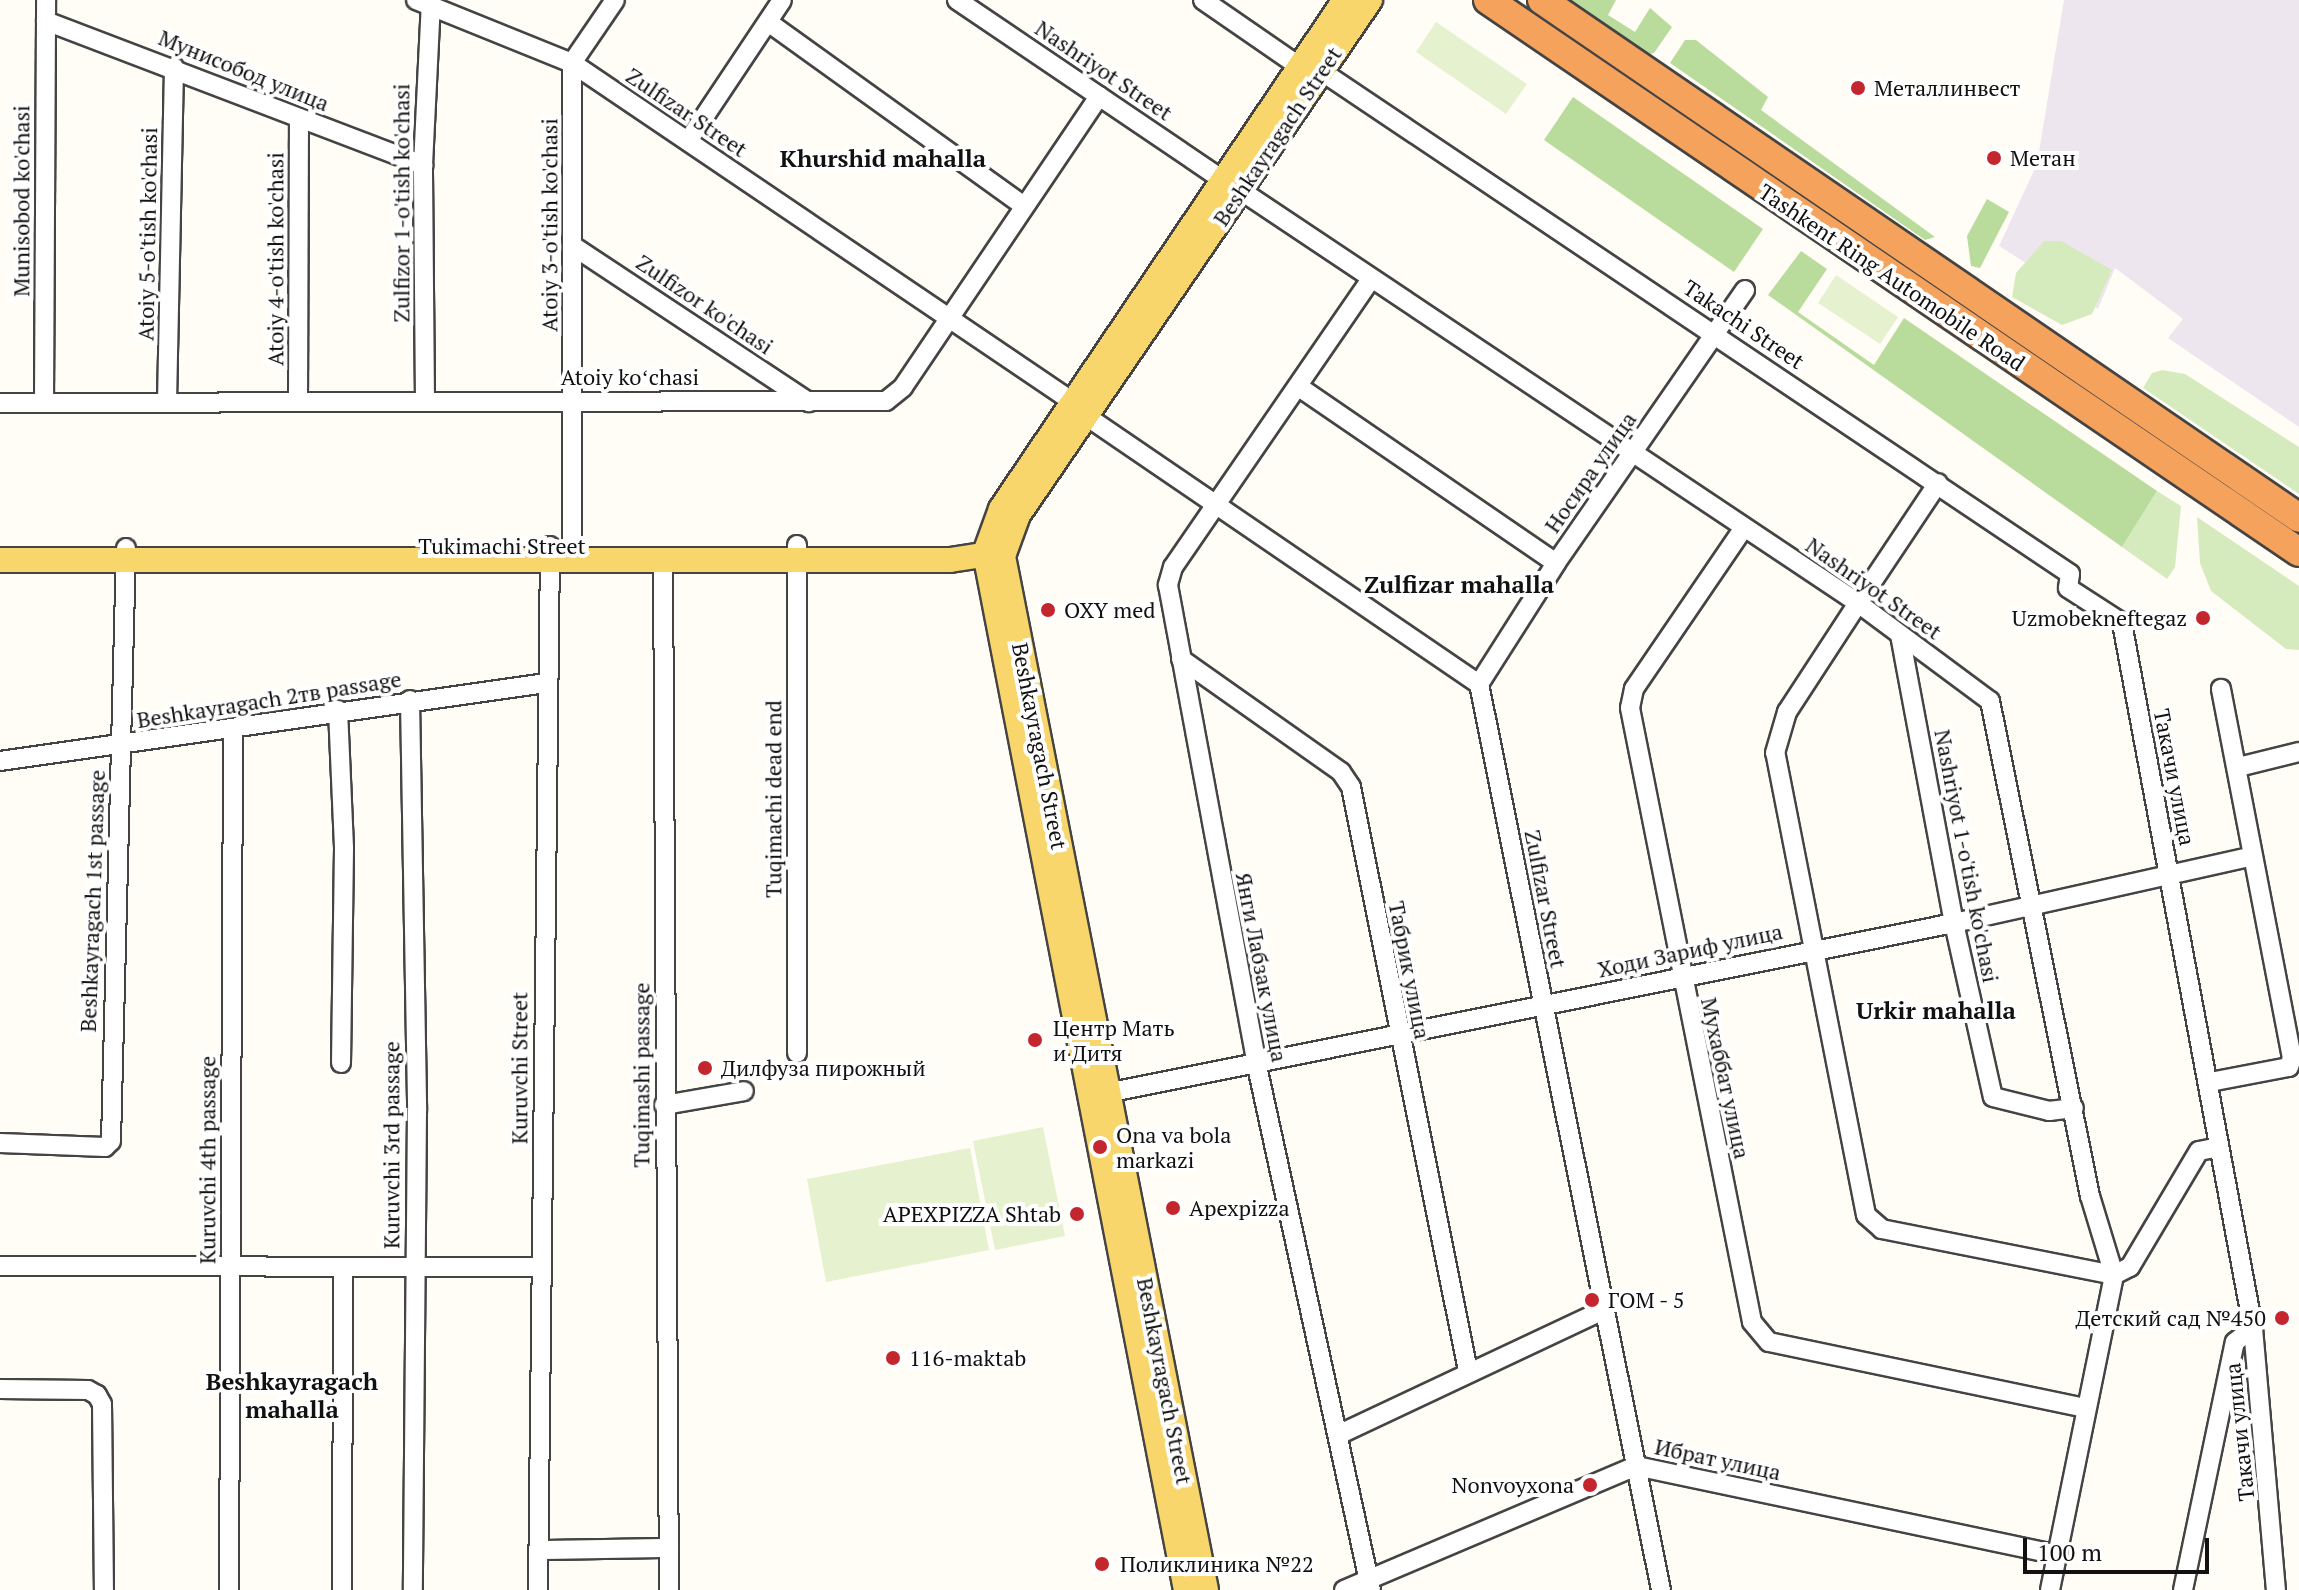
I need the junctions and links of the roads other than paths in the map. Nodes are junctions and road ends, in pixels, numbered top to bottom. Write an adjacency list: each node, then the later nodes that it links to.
1 (46, 0): 11 (street, Munisobod ko'chasi)
2 (615, 0): 13 (street)
3 (782, 0): 12 (street)
4 (957, 0): 16 (street, Nashriyot Street)
5 (1203, 0): 15 (street, Takachi Street)
6 (1370, 0): 10 (main road, Beshkayragach Street)
7 (1488, 0): 21 (highway, Tashkent Ring Automobile Road)
8 (1542, 0): 19 (highway, Tashkent Ring Automobile Road)
9 (425, 2): 13 (street, Zulfizar Street); 20 (street, Zulfizor 1-o'tish ko'chasi)
10 (1346, 11): 15 (main road, Beshkayragach Street)
11 (46, 21): 14 (street, Мунисобод улица); 35 (street, Munisobod ko'chasi)
12 (768, 22): 18 (street); 24 (street)
13 (572, 63): 18 (street, Zulfizar Street); 26 (street, Atoiy 3-o'tish ko'chasi)
14 (174, 67): 17 (street, Мунисобод улица); 36 (street, Atoiy 5-o'tish ko'chasi)
15 (1310, 69): 22 (main road, Beshkayragach Street); 30 (street, Takachi Street)
16 (1099, 96): 22 (street, Nashriyot Street); 24 (street, Atoiy koʻchasi)
17 (299, 118): 20 (street, Мунисобод улица); 33 (street, Atoiy 4-o'tish ko'chasi)
18 (688, 141): 29 (street, Zulfizar Street)
19 (1766, 152): 21 (highway); 23 (highway, Tashkent Ring Automobile Road)
20 (423, 165): 34 (street, Zulfizor 1-o'tish ko'chasi)
21 (1747, 180): 25 (highway, Tashkent Ring Automobile Road)
22 (1232, 185): 27 (street, Nashriyot Street); 39 (main road, Beshkayragach Street)
23 (1840, 203): 25 (highway); 43 (highway, Tashkent Ring Automobile Road)
24 (1023, 205): 29 (street, Atoiy koʻchasi)
25 (1821, 230): 49 (highway, Tashkent Ring Automobile Road)
26 (573, 246): 32 (street, Atoiy 3-o'tish ko'chasi); 37 (street, Zulfizor ko'chasi)
27 (1371, 279): 31 (street, Янги Лабзак улица); 40 (street, Nashriyot Street)
28 (1745, 290): 30 (street, Носира улица)
29 (948, 318): 37 (street, Atoiy koʻchasi); 39 (street, Zulfizar Street)
30 (1716, 333): 40 (street, Носира улица); 41 (street, Takachi Street)
31 (1299, 387): 42 (street, Янги Лабзак улица); 53 (street)
32 (572, 400): 34 (street, Atoiy koʻchasi); 37 (street, Atoiy koʻchasi); 47 (street, Atoiy 3-o'tish ko'chasi)
33 (298, 401): 34 (street, Atoiy koʻchasi); 36 (street, Atoiy koʻchasi)
34 (425, 401)
35 (44, 402): 36 (street, Atoiy koʻchasi); 38 (street, Atoiy koʻchasi)
36 (167, 402)
37 (809, 402)
38 (0, 403)
39 (1080, 409): 42 (street, Zulfizar Street); 46 (main road, Beshkayragach Street)
40 (1631, 454): 44 (street, Nashriyot Street); 53 (street, Носира улица)
41 (1938, 483): 54 (street); 55 (street, Takachi Street)
42 (1217, 503): 57 (street, Янги Лабзак улица); 59 (street, Zulfizar Street)
43 (2299, 518)
44 (1743, 529): 54 (street, Nashriyot Street); 73 (street, Мухаббат улица)
45 (0, 549): 50 (main road, Tukimachi Street)
46 (991, 550): 48 (main road, Tukimachi Street); 81 (main road, Beshkayragach Street)
47 (561, 552): 48 (main road, Tukimachi Street); 50 (main road, Tukimachi Street); 51 (main road, Tukimachi Street); 58 (street, Kuruvchi Street)
48 (797, 552): 51 (main road, Tukimachi Street); 76 (street, Tuqimachi dead end)
49 (2299, 552)
50 (126, 554): 52 (main road, Tukimachi Street); 64 (street, Beshkayragach 1st passage)
51 (663, 559): 82 (street, Tuqimashi passage)
52 (0, 560)
53 (1556, 563): 59 (street, Носира улица)
54 (1858, 603): 56 (street, Nashriyot Street); 72 (street)
55 (2122, 623): 69 (street, Такачи улица)
56 (1900, 635): 70 (street, Nashriyot Street); 71 (street, Nashriyot 1-o'tish ko'chasi)
57 (1181, 659): 75 (street, Табрик улица); 78 (street, Янги Лабзак улица)
58 (546, 683): 61 (street, Beshkayragach 2тв passage); 90 (street, Kuruvchi Street)
59 (1479, 684): 74 (street, Zulfizar Street)
60 (2221, 689): 67 (street)
61 (410, 700): 62 (street, Beshkayragach 2тв passage); 89 (street, Kuruvchi 3rd passage)
62 (338, 710): 63 (street, Beshkayragach 2тв passage); 77 (street)
63 (233, 730): 64 (street, Beshkayragach 2тв passage); 86 (street, Kuruvchi 4th passage)
64 (121, 746): 66 (street, Beshkayragach 2тв passage); 84 (street, Beshkayragach 1st passage)
65 (2299, 752): 67 (street)
66 (0, 761)
67 (2238, 767): 68 (street)
68 (2253, 856): 69 (street, Ходи Зариф улица); 79 (street)
69 (2169, 875): 70 (street, Ходи Зариф улица); 79 (street, Такачи улица)
70 (2032, 906): 71 (street, Ходи Зариф улица); 83 (street, Nashriyot Street)
71 (1954, 923): 72 (street, Ходи Зариф улица); 83 (street, Nashriyot 1-o'tish ko'chasi)
72 (1814, 949): 73 (street, Ходи Зариф улица); 91 (street)
73 (1681, 975): 74 (street, Ходи Зариф улица); 96 (street, Мухаббат улица)
74 (1543, 1005): 75 (street, Ходи Зариф улица); 92 (street, Zulfizar Street)
75 (1397, 1034): 78 (street, Ходи Зариф улица); 94 (street, Табрик улица)
76 (797, 1053)
77 (341, 1063)
78 (1257, 1066): 81 (street, Ходи Зариф улица); 97 (street, Янги Лабзак улица)
79 (2210, 1082): 85 (street, Такачи улица)
80 (744, 1091): 82 (street)
81 (1099, 1094): 109 (main road, Beshkayragach Street); 110 (main road, Beshkayragach Street)
82 (664, 1105): 99 (street, Tuqimashi passage)
83 (2074, 1108): 91 (street, Nashriyot Street)
84 (0, 1143)
85 (2219, 1147): 91 (street); 93 (street, Такачи улица)
86 (230, 1264): 87 (street); 88 (street); 104 (street, Kuruvchi 4th passage)
87 (0, 1266)
88 (343, 1267): 89 (street); 105 (street)
89 (414, 1267): 90 (street); 106 (street, Kuruvchi 3rd passage)
90 (541, 1267): 100 (street, Kuruvchi Street)
91 (2114, 1275): 96 (street)
92 (1604, 1310): 94 (street); 98 (street, Zulfizar Street)
93 (2253, 1328): 114 (street); 115 (street, Такачи улица)
94 (1468, 1371): 97 (street)
95 (0, 1389): 103 (street)
96 (2085, 1408): 101 (street)
97 (1340, 1434): 102 (street, Янги Лабзак улица)
98 (1636, 1466): 101 (street, Ибрат улица); 102 (street, Ибрат улица); 112 (street, Zulfizar Street)
99 (669, 1548): 100 (street); 108 (street, Tuqimashi passage)
100 (539, 1550): 107 (street, Kuruvchi Street)
101 (2055, 1554): 113 (street)
102 (1370, 1584): 111 (street, Ибрат улица)
103 (104, 1590)
104 (229, 1590)
105 (342, 1590)
106 (413, 1590)
107 (538, 1590)
108 (669, 1590)
109 (1186, 1590)
110 (1206, 1590)
111 (1344, 1590)
112 (1661, 1590)
113 (2050, 1590)
114 (2183, 1590)
115 (2276, 1590)

